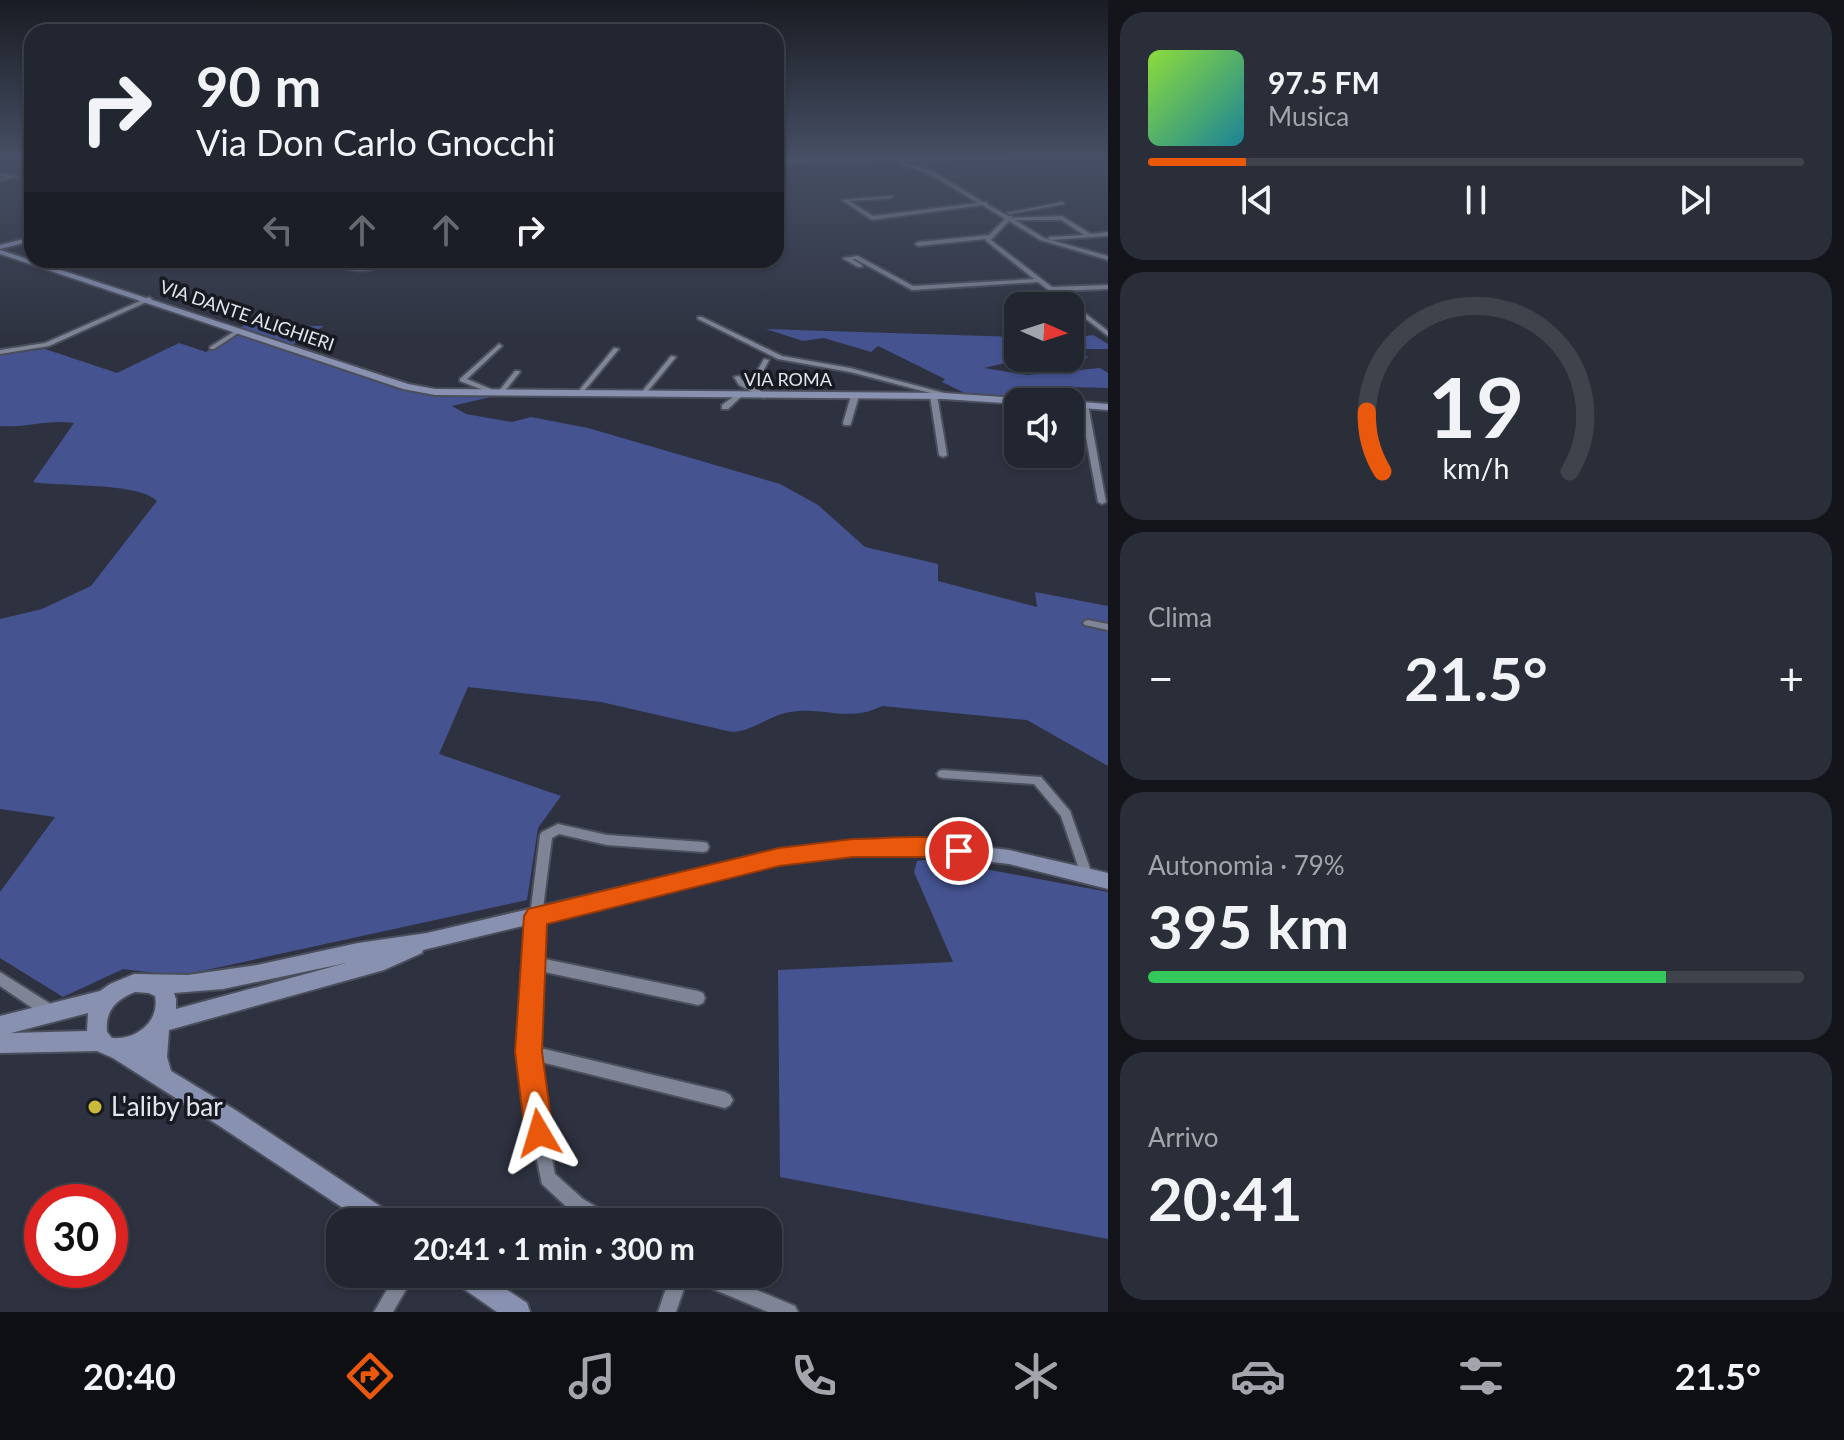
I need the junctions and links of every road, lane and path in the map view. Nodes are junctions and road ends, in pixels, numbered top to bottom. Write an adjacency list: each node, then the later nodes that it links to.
1 (1009, 217): 5 (street); 6 (street)
2 (1021, 217): 4 (street)
3 (1108, 234): 4 (street)
4 (1090, 236): 6 (street)
5 (990, 237): 8 (street); 14 (street)
6 (1042, 239): 11 (street)
7 (24, 241): 9 (street)
8 (918, 244)
9 (1, 249): 10 (street, VIA DANTE ALIGHIERI)
10 (24, 258)
11 (1108, 258)
12 (860, 266): 14 (street)
13 (54, 268): 17 (street, VIA DANTE ALIGHIERI)
14 (1037, 280): 16 (street)
15 (1108, 287): 16 (street)
16 (1049, 289): 20 (street)
17 (149, 299): 19 (street, VIA DANTE ALIGHIERI); 24 (street)
18 (700, 318): 38 (street)
19 (240, 330): 22 (street); 30 (street, VIA DANTE ALIGHIERI)
20 (1108, 334)
21 (499, 346): 31 (street)
22 (212, 348)
23 (616, 349): 32 (street)
24 (0, 352)
25 (673, 357): 33 (street)
26 (766, 360): 29 (street)
27 (517, 372): 31 (street)
28 (737, 377): 29 (street)
29 (751, 387): 35 (street)
30 (435, 392): 31 (street, VIA ROMA)
31 (499, 394): 32 (street, VIA ROMA)
32 (578, 395): 33 (street, VIA ROMA)
33 (642, 395): 34 (street, VIA ROMA)
34 (739, 395): 35 (street, VIA ROMA); 41 (street)
35 (764, 396): 36 (street, VIA ROMA)
36 (855, 396): 37 (street, VIA ROMA); 43 (street)
37 (934, 396): 38 (street, VIA ROMA); 44 (street)
38 (952, 397): 39 (street, VIA ROMA)
39 (1004, 400)
40 (1084, 405): 42 (street); 45 (street)
41 (725, 407)
42 (1108, 407)
43 (847, 423)
44 (943, 455)
45 (1102, 502)
46 (1088, 623): 47 (street)
47 (1108, 627)
48 (943, 774): 50 (street)
49 (703, 847): 52 (street)
50 (1086, 874): 51 (street); 52 (street)
51 (1108, 881)
52 (536, 916): 53 (street); 54 (street)
53 (427, 941): 56 (street); 60 (street)
54 (533, 963): 57 (street); 64 (street)
55 (0, 978): 59 (street)
56 (154, 985): 58 (street); 60 (street)
57 (698, 998)
58 (107, 999): 59 (street); 63 (street)
59 (53, 1014): 61 (street)
60 (161, 1025): 63 (street); 65 (street)
61 (0, 1026)
62 (0, 1043): 63 (street)
63 (108, 1045): 65 (street)
64 (528, 1052): 66 (street); 68 (street)
65 (162, 1078): 67 (street)
66 (725, 1100)
67 (362, 1208)
68 (582, 1208)
69 (398, 1288): 73 (street)
70 (483, 1288): 74 (street)
71 (675, 1288): 75 (street)
72 (731, 1288): 76 (street)
73 (383, 1312)
74 (518, 1312)
75 (667, 1312)
76 (789, 1312)

